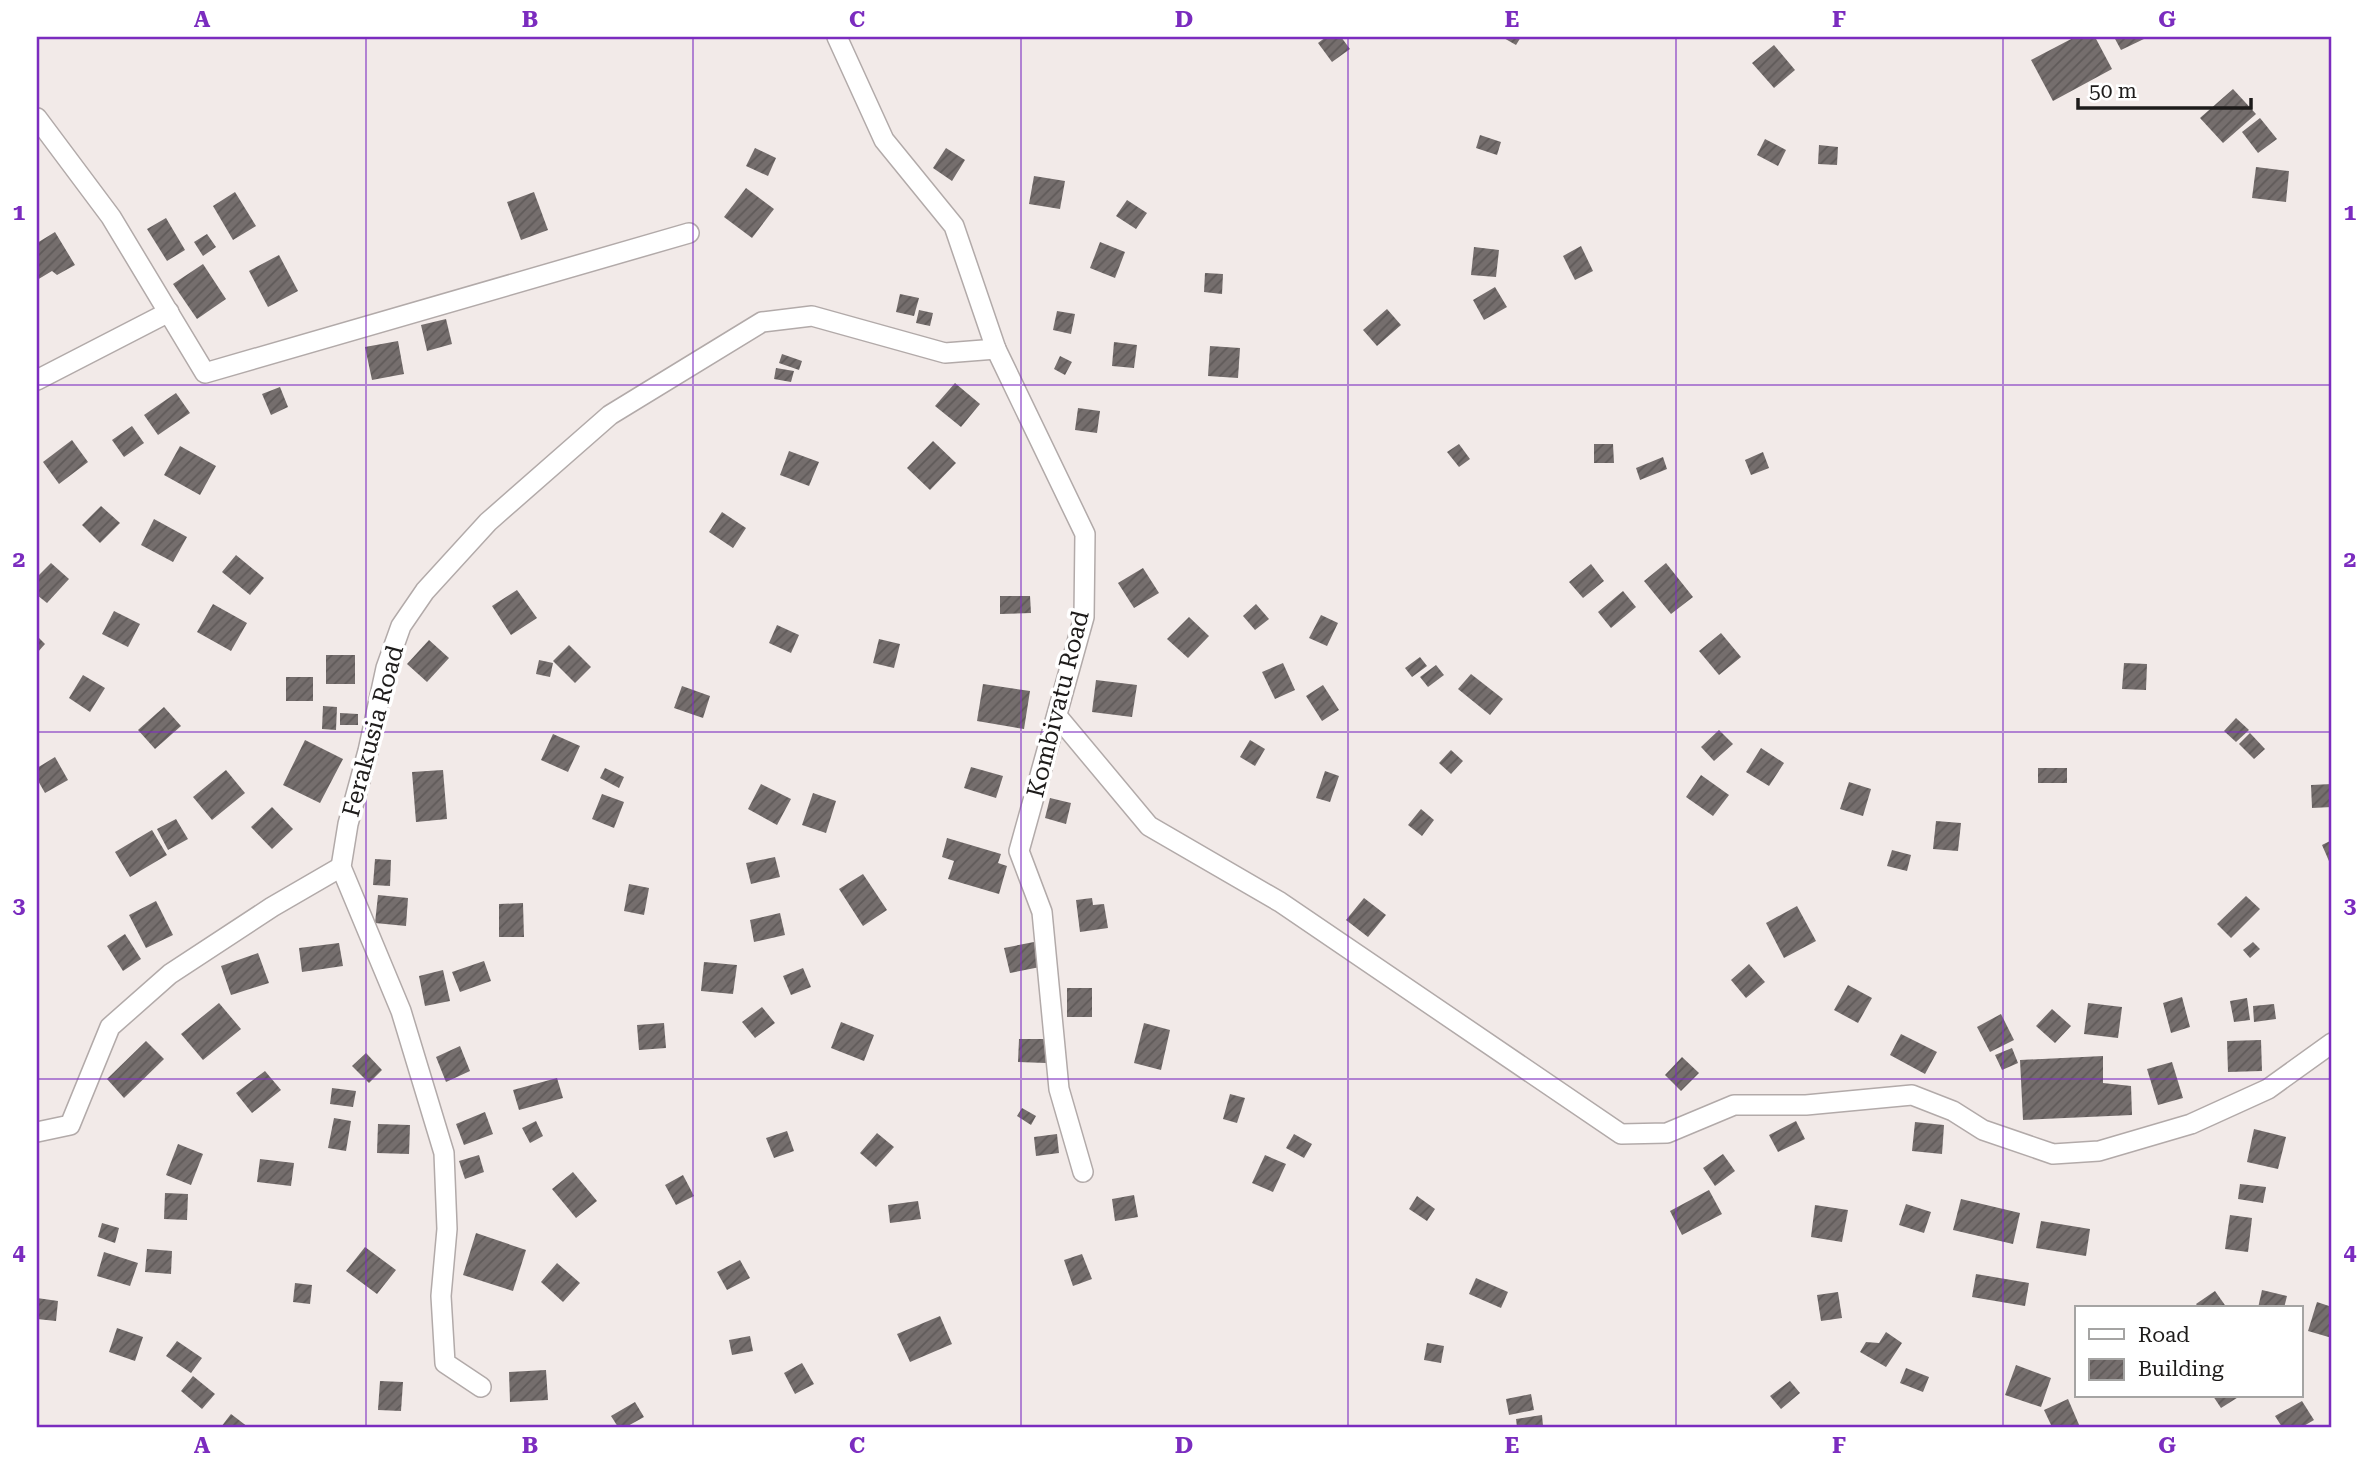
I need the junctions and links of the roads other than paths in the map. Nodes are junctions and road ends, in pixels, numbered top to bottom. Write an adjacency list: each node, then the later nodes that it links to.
1 (836, 37): 5 (street, Kombivatu Road)
2 (37, 118): 4 (street)
3 (689, 233): 4 (street)
4 (169, 312): 6 (street)
5 (996, 349): 7 (street, Kombivatu Road); 8 (street, Ferakusia Road)
6 (37, 380)
7 (1058, 717): 9 (street); 11 (street, Kombivatu Road)
8 (341, 867): 10 (street); 12 (street)
9 (2332, 1043)
10 (37, 1132)
11 (1083, 1172)
12 (481, 1387)

